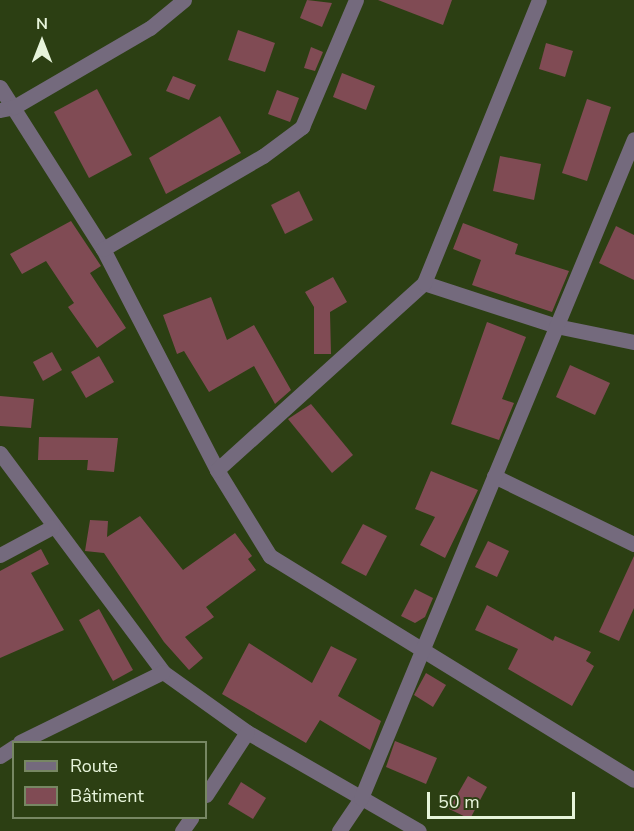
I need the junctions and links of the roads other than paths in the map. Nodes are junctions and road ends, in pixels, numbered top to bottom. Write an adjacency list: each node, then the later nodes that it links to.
1 (184, 0): 5 (street)
2 (356, 0): 7 (street)
3 (540, 0): 8 (street)
4 (0, 87): 5 (street)
5 (7, 109): 7 (street)
6 (634, 139): 9 (street)
7 (103, 249): 12 (street)
8 (424, 283): 9 (street); 12 (street)
9 (556, 326): 10 (street); 13 (street)
10 (634, 342)
11 (0, 453): 14 (street)
12 (218, 470): 17 (street)
13 (494, 476): 15 (street); 17 (street)
14 (52, 527): 16 (street); 18 (street)
15 (634, 544)
16 (0, 555)
17 (422, 649): 21 (street); 23 (street)
18 (163, 672): 19 (street); 20 (street)
19 (247, 732): 22 (street); 23 (street)
20 (22, 741)
21 (634, 780)
22 (207, 793)
23 (361, 798): 24 (street); 25 (street)
24 (339, 831)
25 (420, 831)

